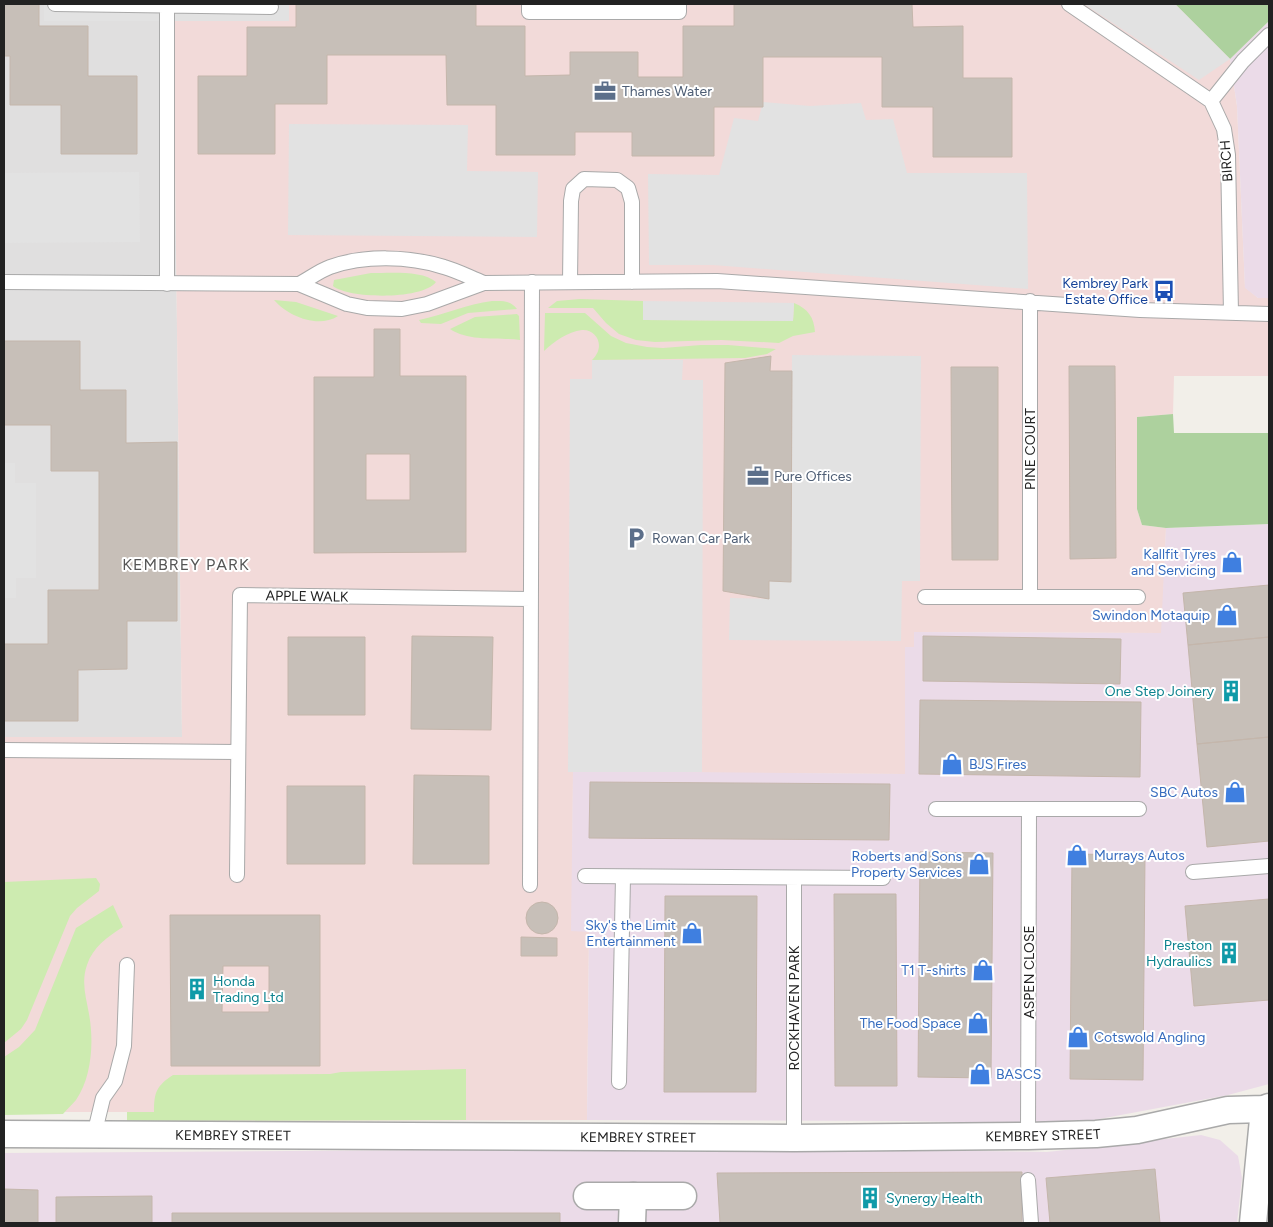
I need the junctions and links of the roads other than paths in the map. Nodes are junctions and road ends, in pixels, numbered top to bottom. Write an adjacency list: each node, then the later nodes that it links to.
1 (55, 4): 5 (lane)
2 (529, 4): 3 (lane)
3 (679, 4)
4 (1069, 4): 8 (lane)
5 (167, 5): 6 (lane); 14 (lane)
6 (271, 7)
7 (1269, 35): 8 (lane)
8 (1211, 101): 17 (lane, BIRCH)
9 (4, 282): 14 (lane)
10 (532, 282): 11 (lane); 13 (lane); 22 (lane)
11 (570, 282): 12 (lane); 12 (lane)
12 (632, 282): 16 (lane)
13 (484, 283): 15 (lane); 15 (lane)
14 (167, 284): 15 (lane)
15 (299, 284)
16 (1030, 301): 17 (lane); 20 (lane, PINE COURT)
17 (1231, 313): 18 (lane)
18 (1269, 314)
19 (925, 597): 20 (lane)
20 (1030, 597): 21 (lane)
21 (1138, 597)
22 (531, 599): 24 (lane, APPLE WALK); 35 (lane)
23 (4, 750): 24 (lane)
24 (237, 752): 30 (lane, APPLE WALK)
25 (936, 809): 26 (lane)
26 (1029, 809): 27 (lane); 41 (lane, ASPEN CLOSE)
27 (1139, 809)
28 (1269, 866): 29 (lane)
29 (1193, 872)
30 (237, 875)
31 (585, 876): 32 (lane)
32 (623, 877): 33 (lane); 37 (lane)
33 (794, 878): 34 (lane); 42 (lane, ROCKHAVEN PARK)
34 (883, 878)
35 (530, 885)
36 (127, 965): 40 (lane)
37 (619, 1082)
38 (1267, 1108): 41 (street, KEMBREY STREET); 49 (street)
39 (4, 1134): 40 (street, KEMBREY STREET)
40 (94, 1135): 42 (street, KEMBREY STREET)
41 (1028, 1136): 42 (street, KEMBREY STREET)
42 (794, 1138)
43 (1028, 1180): 48 (lane)
44 (587, 1196): 45 (street)
45 (633, 1196): 46 (street); 47 (street)
46 (682, 1196)
47 (632, 1223)
48 (1031, 1223)
49 (1253, 1223)

